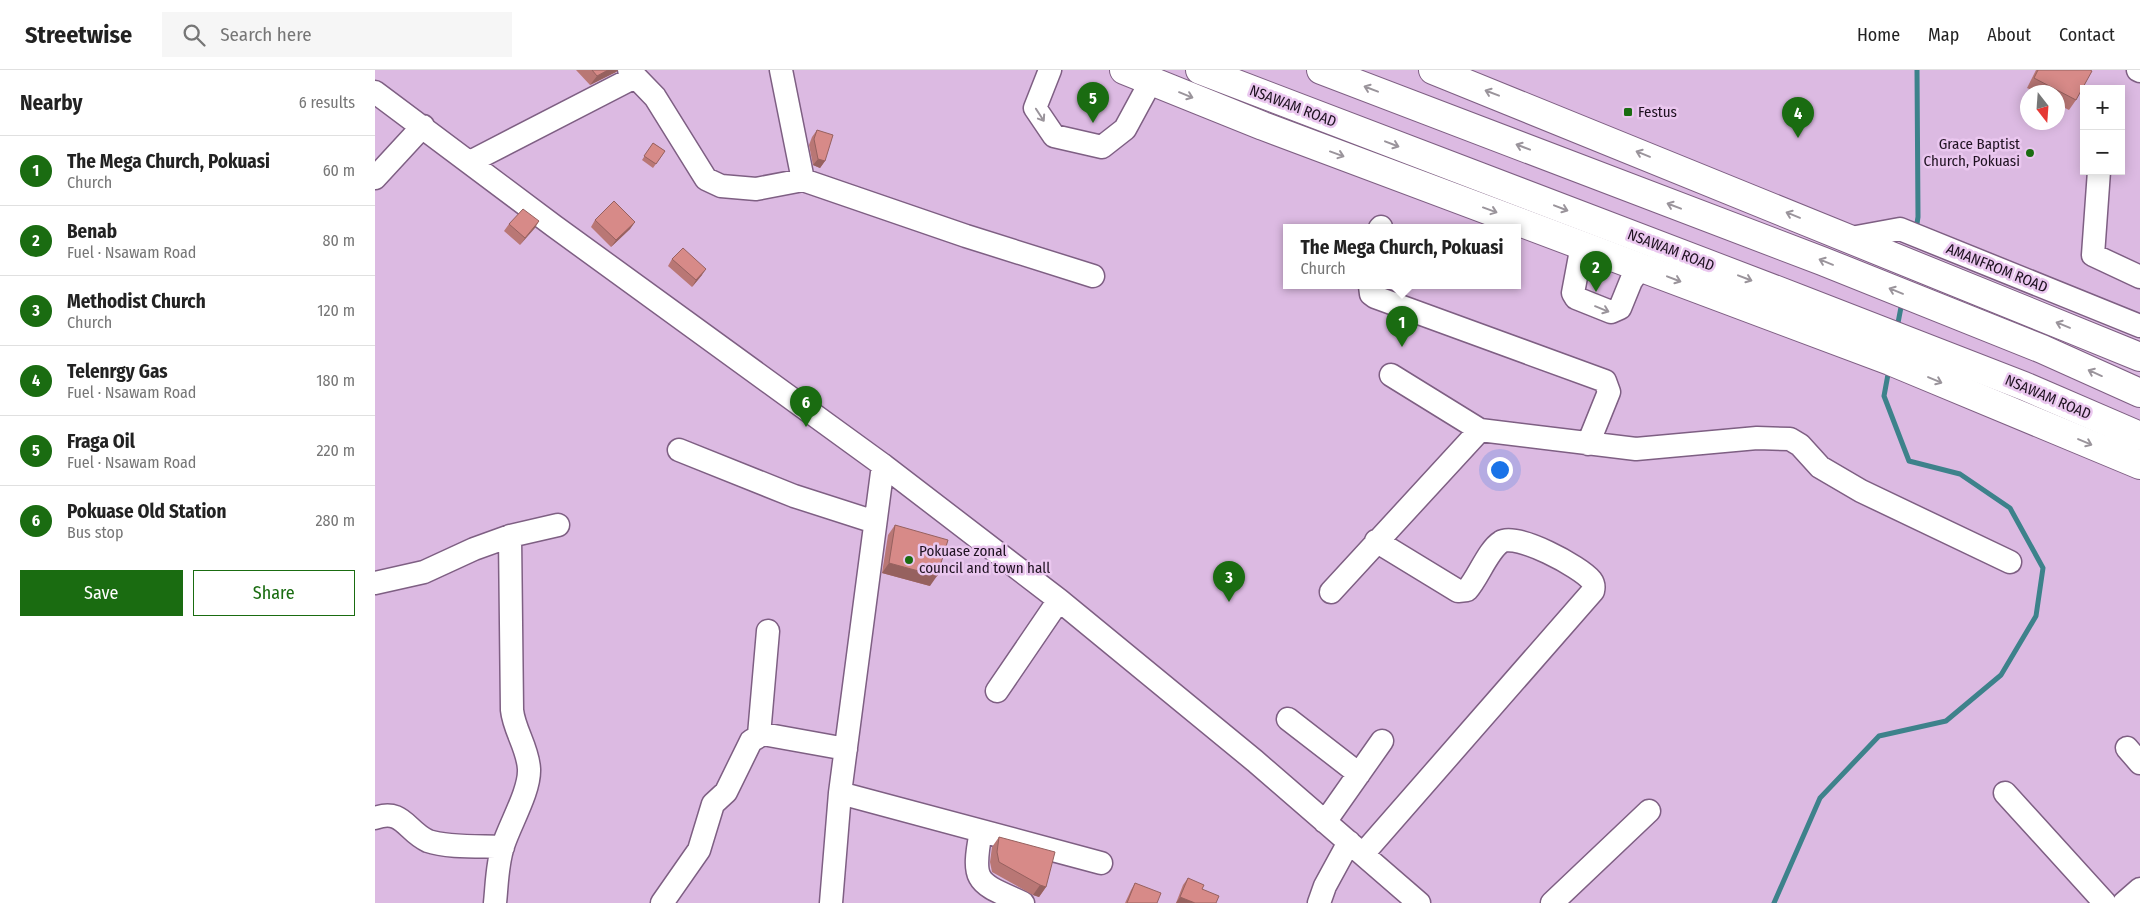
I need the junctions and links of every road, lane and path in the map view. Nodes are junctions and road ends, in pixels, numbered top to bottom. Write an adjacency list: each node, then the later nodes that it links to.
1 (781, 70): 14 (street)
2 (1050, 70): 8 (street, one-way to 8)
3 (1124, 70): 8 (main road)
4 (1200, 70): 22 (main road, NSAWAM ROAD, one-way to 22)
5 (1321, 70): 26 (main road, one-way to 5)
6 (1433, 70): 15 (main road, one-way to 6)
7 (632, 73): 11 (street); 14 (street)
8 (1151, 81): 16 (main road, one-way to 16)
9 (375, 92): 10 (street)
10 (423, 126): 11 (street); 13 (street)
11 (470, 162): 31 (street)
12 (2099, 175): 19 (street)
13 (375, 178)
14 (803, 180): 18 (street)
15 (1851, 238): 21 (street, AMANFROM ROAD); 24 (main road, one-way to 15)
16 (1582, 244): 17 (main road); 17 (street, one-way to 17)
17 (1641, 267): 22 (main road, one-way to 22)
18 (1093, 276)
19 (2140, 277)
20 (1370, 289): 29 (street)
21 (2140, 326)
22 (1850, 332): 23 (main road, NSAWAM ROAD)
23 (1895, 349): 28 (main road, NSAWAM ROAD); 32 (main road, one-way to 32)
24 (2140, 357)
25 (1391, 375): 27 (street)
26 (2140, 392)
27 (1480, 430): 29 (street); 36 (street)
28 (2140, 436)
29 (1589, 444): 37 (street)
30 (679, 450): 33 (street)
31 (883, 464): 33 (street); 40 (street)
32 (2140, 465)
33 (875, 522): 46 (street)
34 (558, 525): 35 (street)
35 (510, 536): 38 (street); 54 (street)
36 (1376, 541): 39 (street); 55 (street)
37 (2010, 562)
38 (375, 583)
39 (1331, 592)
40 (1059, 600): 42 (street); 52 (street)
41 (768, 630): 44 (street)
42 (997, 691)
43 (1287, 719): 47 (street)
44 (759, 735): 46 (street); 59 (street)
45 (1382, 741): 47 (street)
46 (846, 749): 48 (street)
47 (1359, 774): 52 (street)
48 (841, 793): 53 (street); 60 (street)
49 (2005, 793): 65 (street)
50 (1649, 811): 64 (street)
51 (375, 818): 54 (street)
52 (1325, 822): 55 (street)
53 (981, 831): 56 (street); 61 (street)
54 (503, 846): 58 (street)
55 (1356, 848): 62 (street); 63 (street)
56 (1101, 863)
57 (2140, 889): 66 (street)
58 (495, 903)
59 (661, 903)
60 (831, 903)
61 (1023, 903)
62 (1319, 903)
63 (1419, 903)
64 (1552, 903)
65 (2105, 903)
66 (2124, 903)

